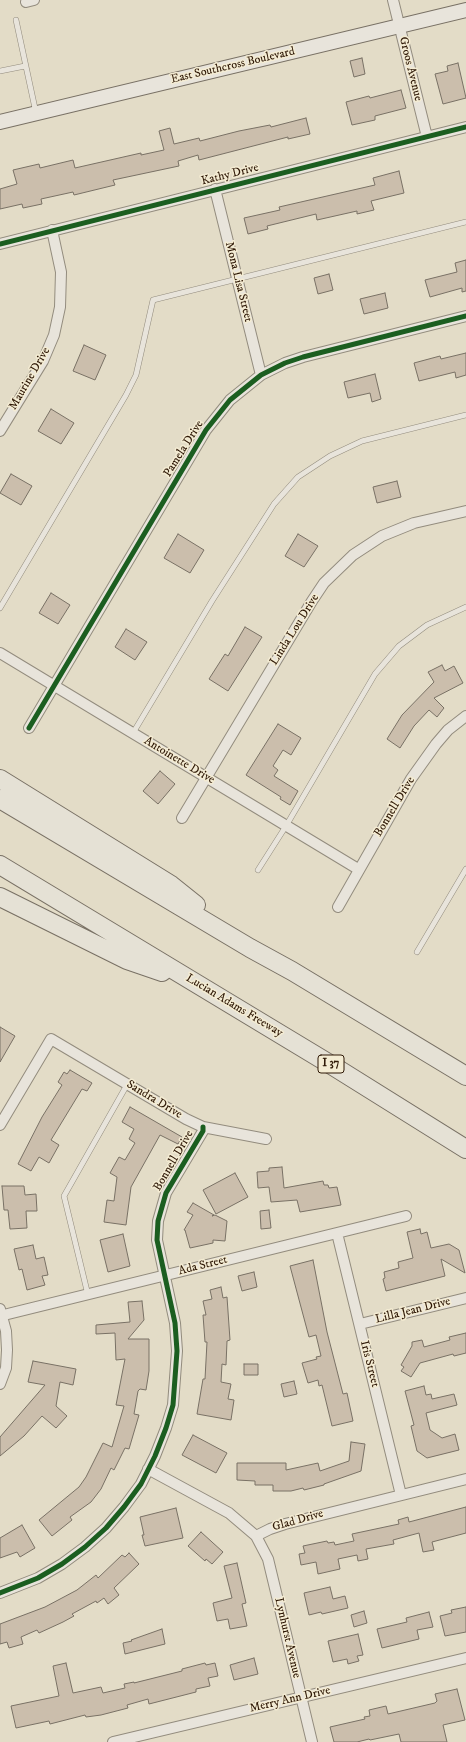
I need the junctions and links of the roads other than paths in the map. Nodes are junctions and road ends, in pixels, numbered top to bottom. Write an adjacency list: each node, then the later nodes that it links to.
1 (393, 0): 4 (street, Groos Avenue)
2 (466, 10): 4 (main road, East Southcross Boulevard)
3 (16, 20): 5 (lane)
4 (400, 26): 7 (main road, East Southcross Boulevard); 10 (street, Groos Avenue)
5 (26, 66): 6 (lane); 7 (lane)
6 (0, 72)
7 (36, 114): 8 (main road, East Southcross Boulevard)
8 (0, 122)
9 (466, 127): 10 (street, Kathy Drive)
10 (427, 137): 11 (street, Kathy Drive)
11 (215, 189): 13 (street, Kathy Drive); 15 (street, Mona Lisa Street)
12 (466, 222): 15 (lane)
13 (52, 230): 14 (street, Kathy Drive); 19 (street, Maurine Drive)
14 (0, 244)
15 (237, 278): 17 (street, Mona Lisa Street); 22 (lane)
16 (466, 316): 17 (street, Pamela Drive)
17 (260, 375): 24 (street, Pamela Drive)
18 (466, 415): 27 (lane)
19 (0, 431)
20 (466, 511): 28 (street, Linda Lou Drive)
21 (466, 607): 32 (lane)
22 (0, 608)
23 (0, 653): 24 (street, Antoinette Drive)
24 (53, 685): 26 (street, Pamela Drive); 27 (street, Antoinette Drive)
25 (466, 716): 34 (street, Bonnell Drive)
26 (29, 728)
27 (133, 733): 28 (street, Antoinette Drive)
28 (205, 777): 31 (street, Linda Lou Drive); 32 (street, Antoinette Drive)
29 (0, 779): 39 (highway)
30 (0, 799): 39 (highway)
31 (182, 818)
32 (286, 826): 34 (street, Antoinette Drive); 36 (lane)
33 (0, 865): 41 (highway, Lucian Adams Freeway / I 37)
34 (358, 869): 38 (street, Bonnell Drive)
35 (466, 869): 40 (lane)
36 (258, 870)
37 (0, 896): 41 (highway)
38 (338, 907)
39 (250, 948): 42 (highway)
40 (417, 952)
41 (194, 983): 47 (highway, Lucian Adams Freeway / I 37)
42 (466, 1076)
43 (128, 1084): 44 (street, Sandra Drive); 45 (street, Sandra Drive); 51 (lane)
44 (0, 1125)
45 (203, 1127): 46 (street, Sandra Drive); 50 (street, Bonnell Drive)
46 (266, 1139)
47 (466, 1149)
48 (406, 1216): 49 (street, Ada Street)
49 (338, 1233): 50 (street, Ada Street); 54 (street, Iris Street)
50 (164, 1276): 51 (street, Ada Street); 56 (street, Bonnell Drive)
51 (88, 1294): 53 (street, Ada Street)
52 (466, 1298): 54 (street, Lilla Jean Drive)
53 (1, 1314): 55 (street)
54 (360, 1324): 58 (street, Iris Street)
55 (0, 1384)
56 (148, 1469): 59 (street, Glad Drive); 60 (street, Bonnell Drive)
57 (466, 1479): 58 (street, Glad Drive)
58 (401, 1495): 59 (street, Glad Drive)
59 (256, 1536): 62 (street, Lynhurst Avenue)
60 (0, 1593)
61 (466, 1658): 62 (street, Merry Ann Drive)
62 (301, 1697): 63 (street, Merry Ann Drive); 64 (street, Lynhurst Avenue)
63 (113, 1742)
64 (312, 1742)

